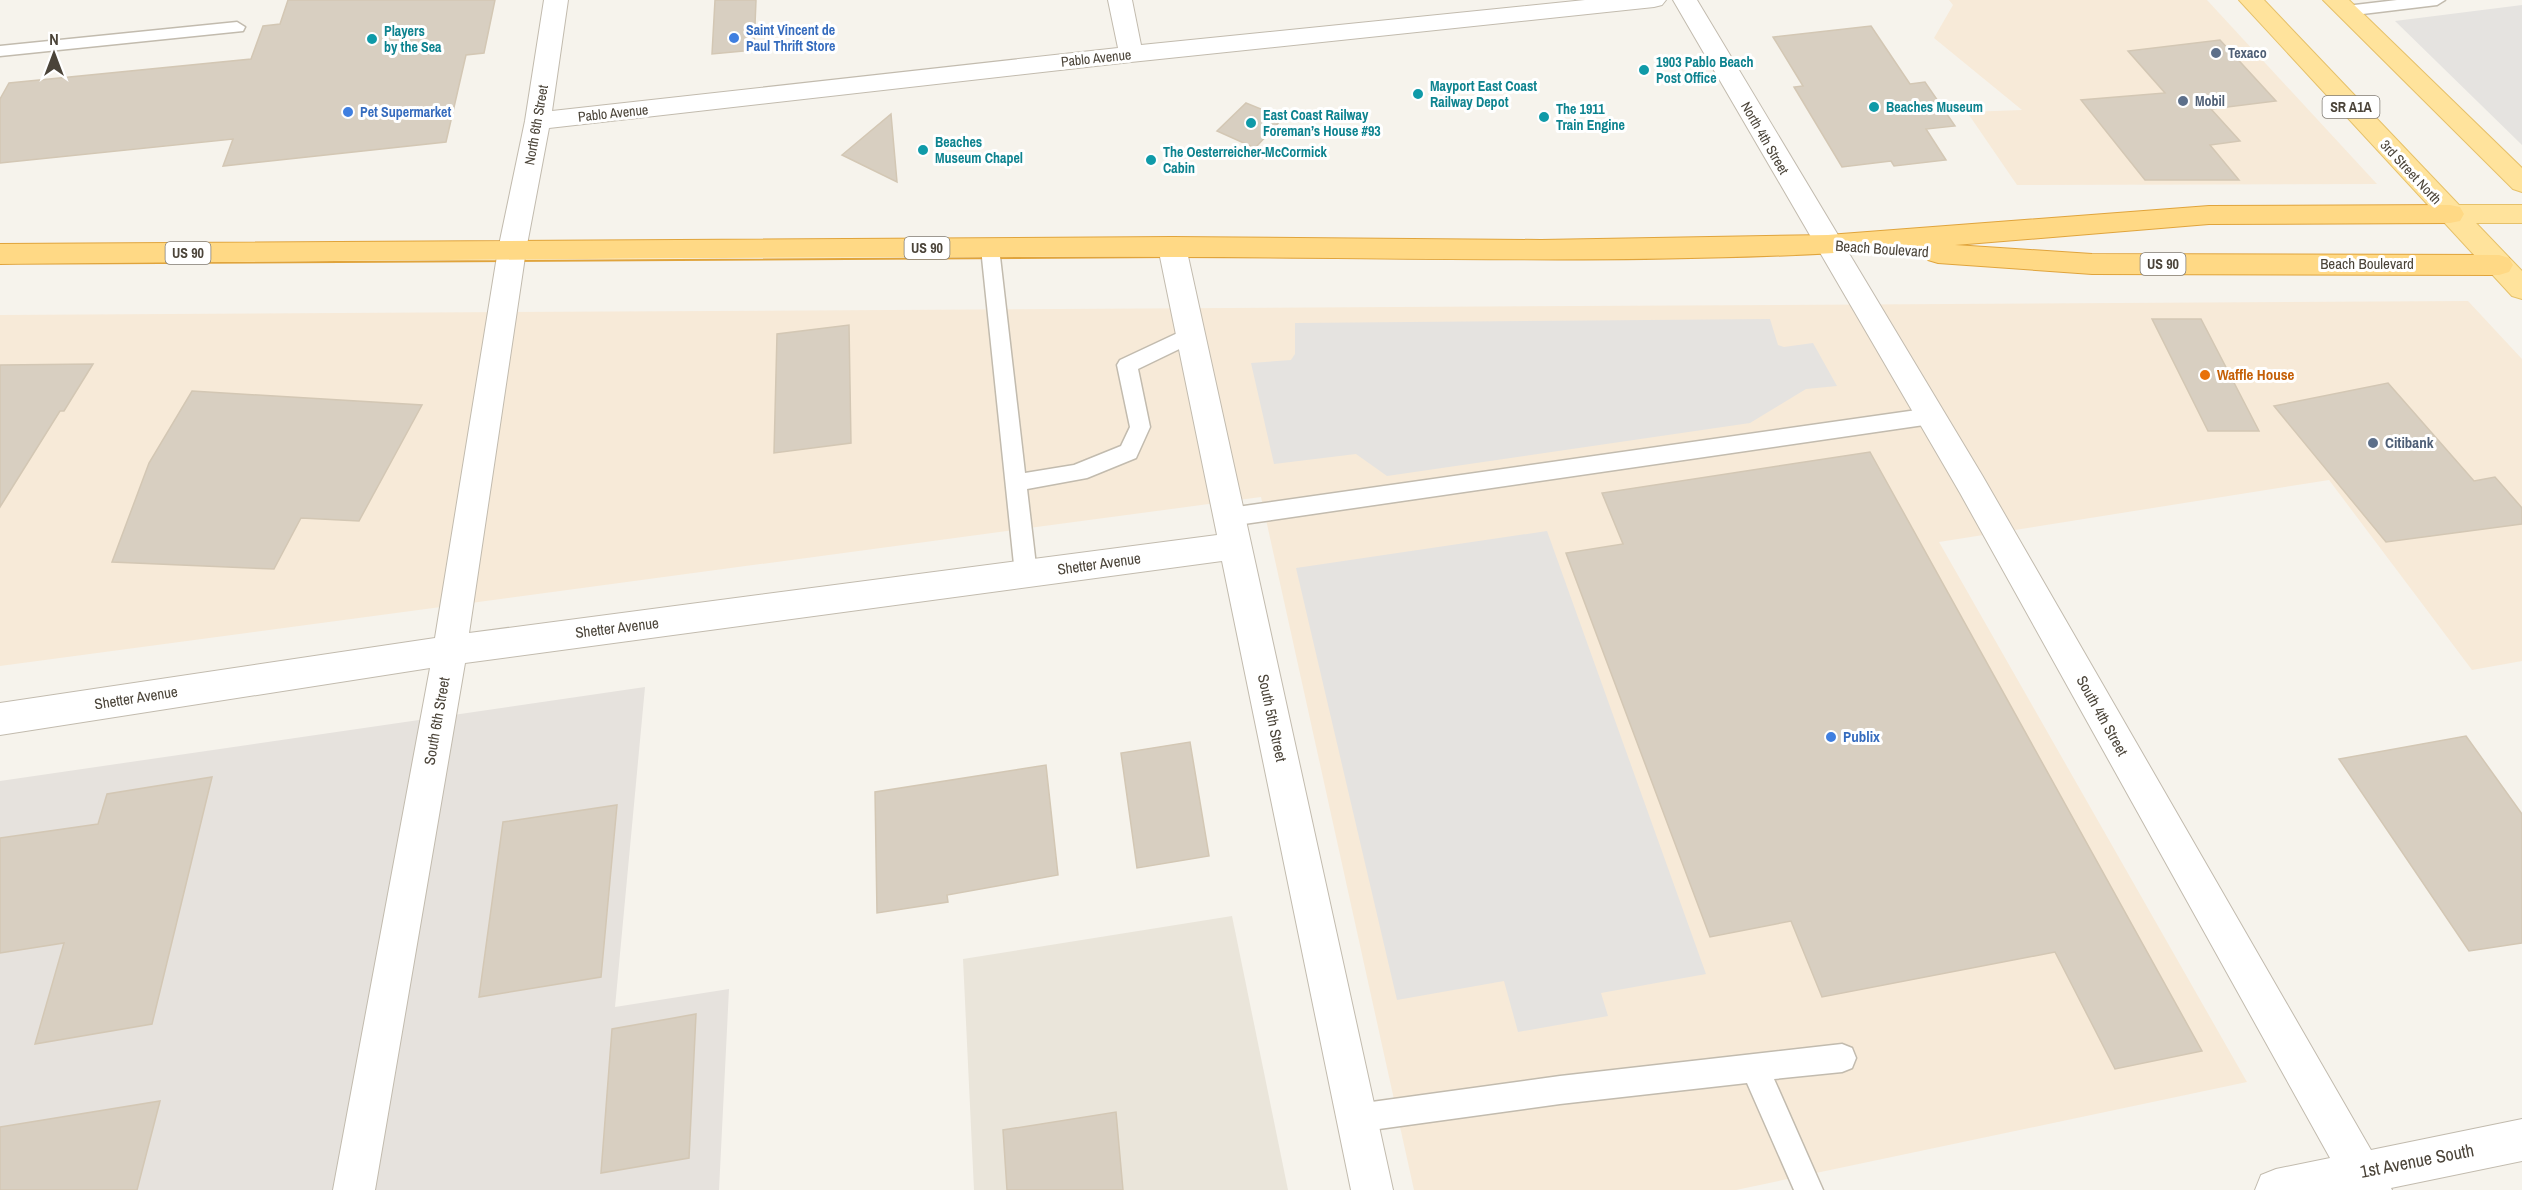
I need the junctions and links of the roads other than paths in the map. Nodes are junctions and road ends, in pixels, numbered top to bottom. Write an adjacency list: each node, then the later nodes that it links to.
1 (556, 0): 11 (street, North 6th Street)
2 (1120, 0): 10 (street)
3 (1654, 0): 10 (street, Pablo Avenue)
4 (1685, 0): 15 (street, North 4th Street)
5 (2251, 0): 13 (main road, 3rd Street North / SR A1A)
6 (2437, 0): 7 (lane)
7 (2341, 5): 12 (main road)
8 (237, 27): 9 (lane)
9 (0, 51)
10 (1131, 54): 11 (street, Pablo Avenue)
11 (538, 121): 18 (street, North 6th Street)
12 (2522, 183)
13 (2450, 214): 14 (main road, Beach Boulevard / US 90); 15 (highway, Beach Boulevard / US 90); 20 (main road, 3rd Street North / SR A1A)
14 (2522, 214)
15 (1828, 245): 16 (highway, US 90); 20 (highway, Beach Boulevard / US 90); 23 (street, South 4th Street)
16 (1172, 247): 17 (highway, US 90); 22 (street, South 5th Street)
17 (990, 248): 18 (highway, US 90); 24 (lane)
18 (512, 250): 19 (highway, US 90); 27 (street, South 6th Street)
19 (0, 254)
20 (2511, 265): 21 (main road, SR A1A)
21 (2522, 289)
22 (1191, 335): 24 (lane); 25 (street, South 5th Street)
23 (1931, 416): 25 (lane); 33 (street, South 4th Street)
24 (1016, 482): 26 (lane)
25 (1233, 531): 26 (street, Shetter Avenue); 31 (street, South 5th Street)
26 (1026, 574): 27 (street, Shetter Avenue)
27 (450, 650): 28 (street, Shetter Avenue); 34 (street, South 6th Street)
28 (0, 719)
29 (1842, 1058): 30 (lane)
30 (1755, 1068): 31 (lane); 36 (lane)
31 (1357, 1118): 35 (street, South 5th Street)
32 (2522, 1140): 33 (street, 1st Avenue South)
33 (2366, 1181): 37 (street, 1st Avenue South)
34 (354, 1190)
35 (1372, 1190)
36 (1809, 1190)
37 (2276, 1190)

